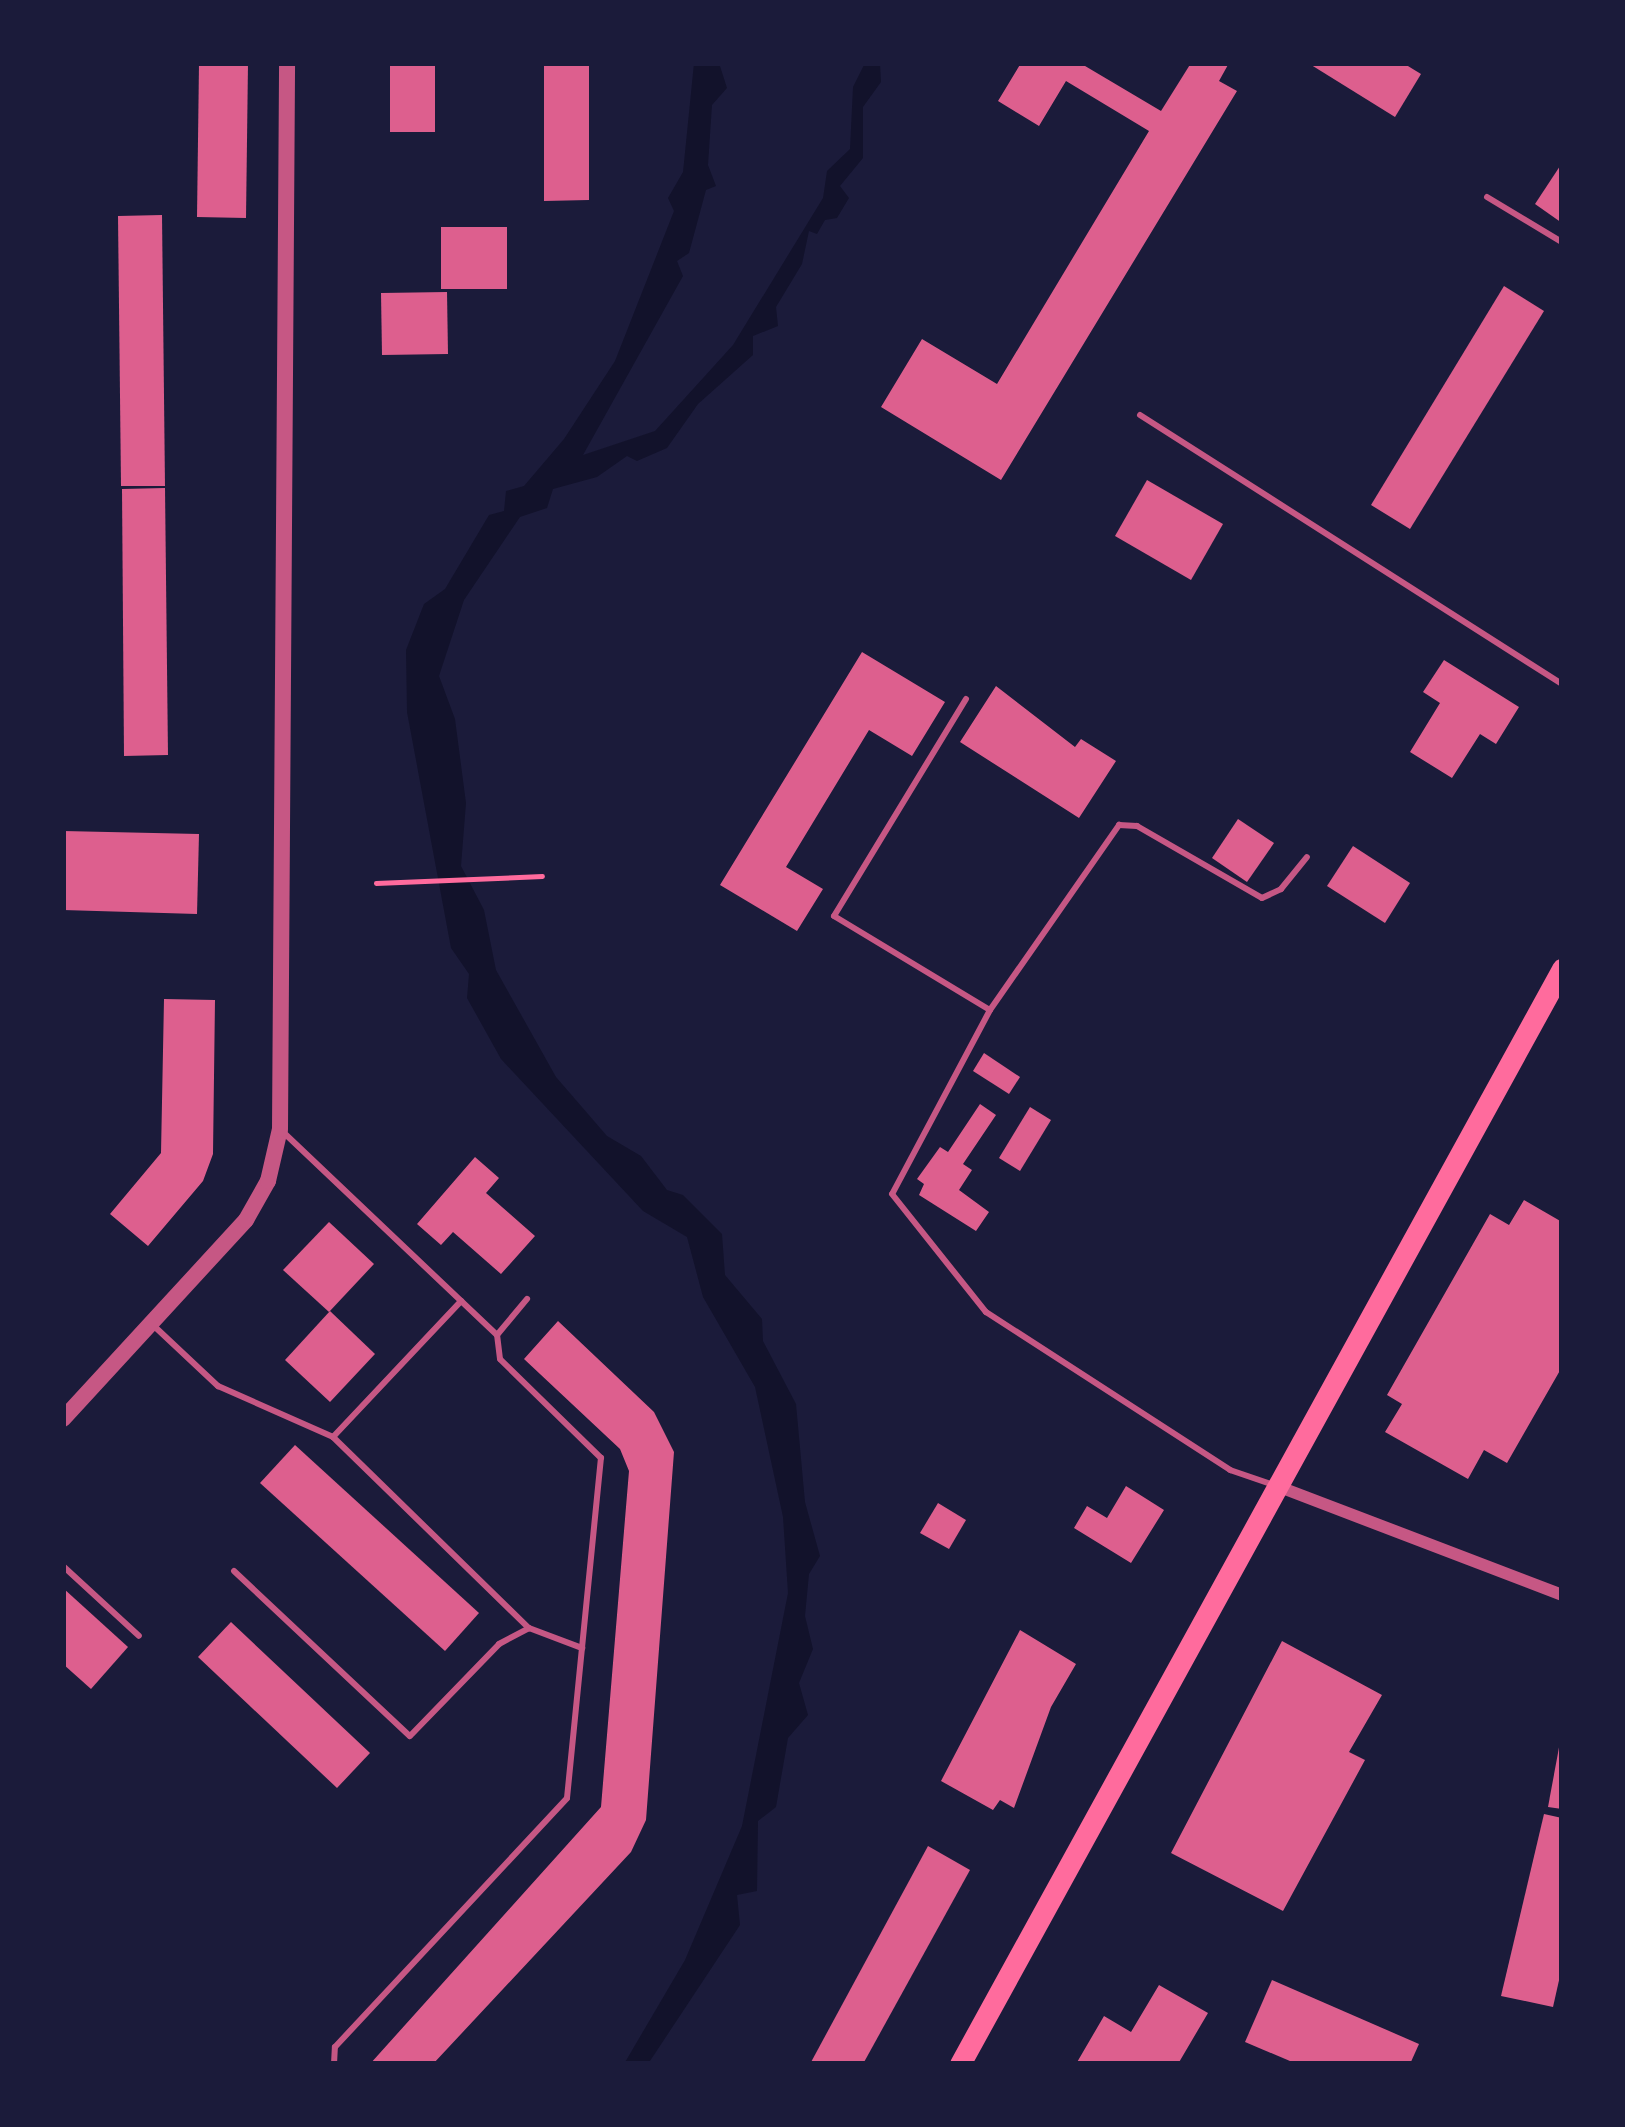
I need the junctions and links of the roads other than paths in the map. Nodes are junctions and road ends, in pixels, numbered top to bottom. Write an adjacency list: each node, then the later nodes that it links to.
1 (287, 63): 10 (street)
2 (1487, 197): 3 (lane)
3 (1562, 242)
4 (1141, 416): 5 (lane)
5 (1562, 684)
6 (966, 699): 9 (lane)
7 (1307, 857): 9 (lane)
8 (1562, 969): 17 (main road)
9 (990, 1010): 17 (lane)
10 (280, 1129): 12 (lane); 13 (street)
11 (526, 1299): 14 (lane)
12 (461, 1300): 14 (lane); 16 (lane)
13 (151, 1324): 15 (street); 16 (lane)
14 (497, 1335): 23 (lane)
15 (63, 1419)
16 (333, 1437): 21 (lane)
17 (1277, 1486): 20 (street); 25 (main road)
18 (63, 1566): 22 (lane)
19 (234, 1571): 21 (lane)
20 (1562, 1595)
21 (529, 1628): 23 (lane)
22 (139, 1636)
23 (582, 1648): 24 (lane)
24 (334, 2064)
25 (960, 2064)

